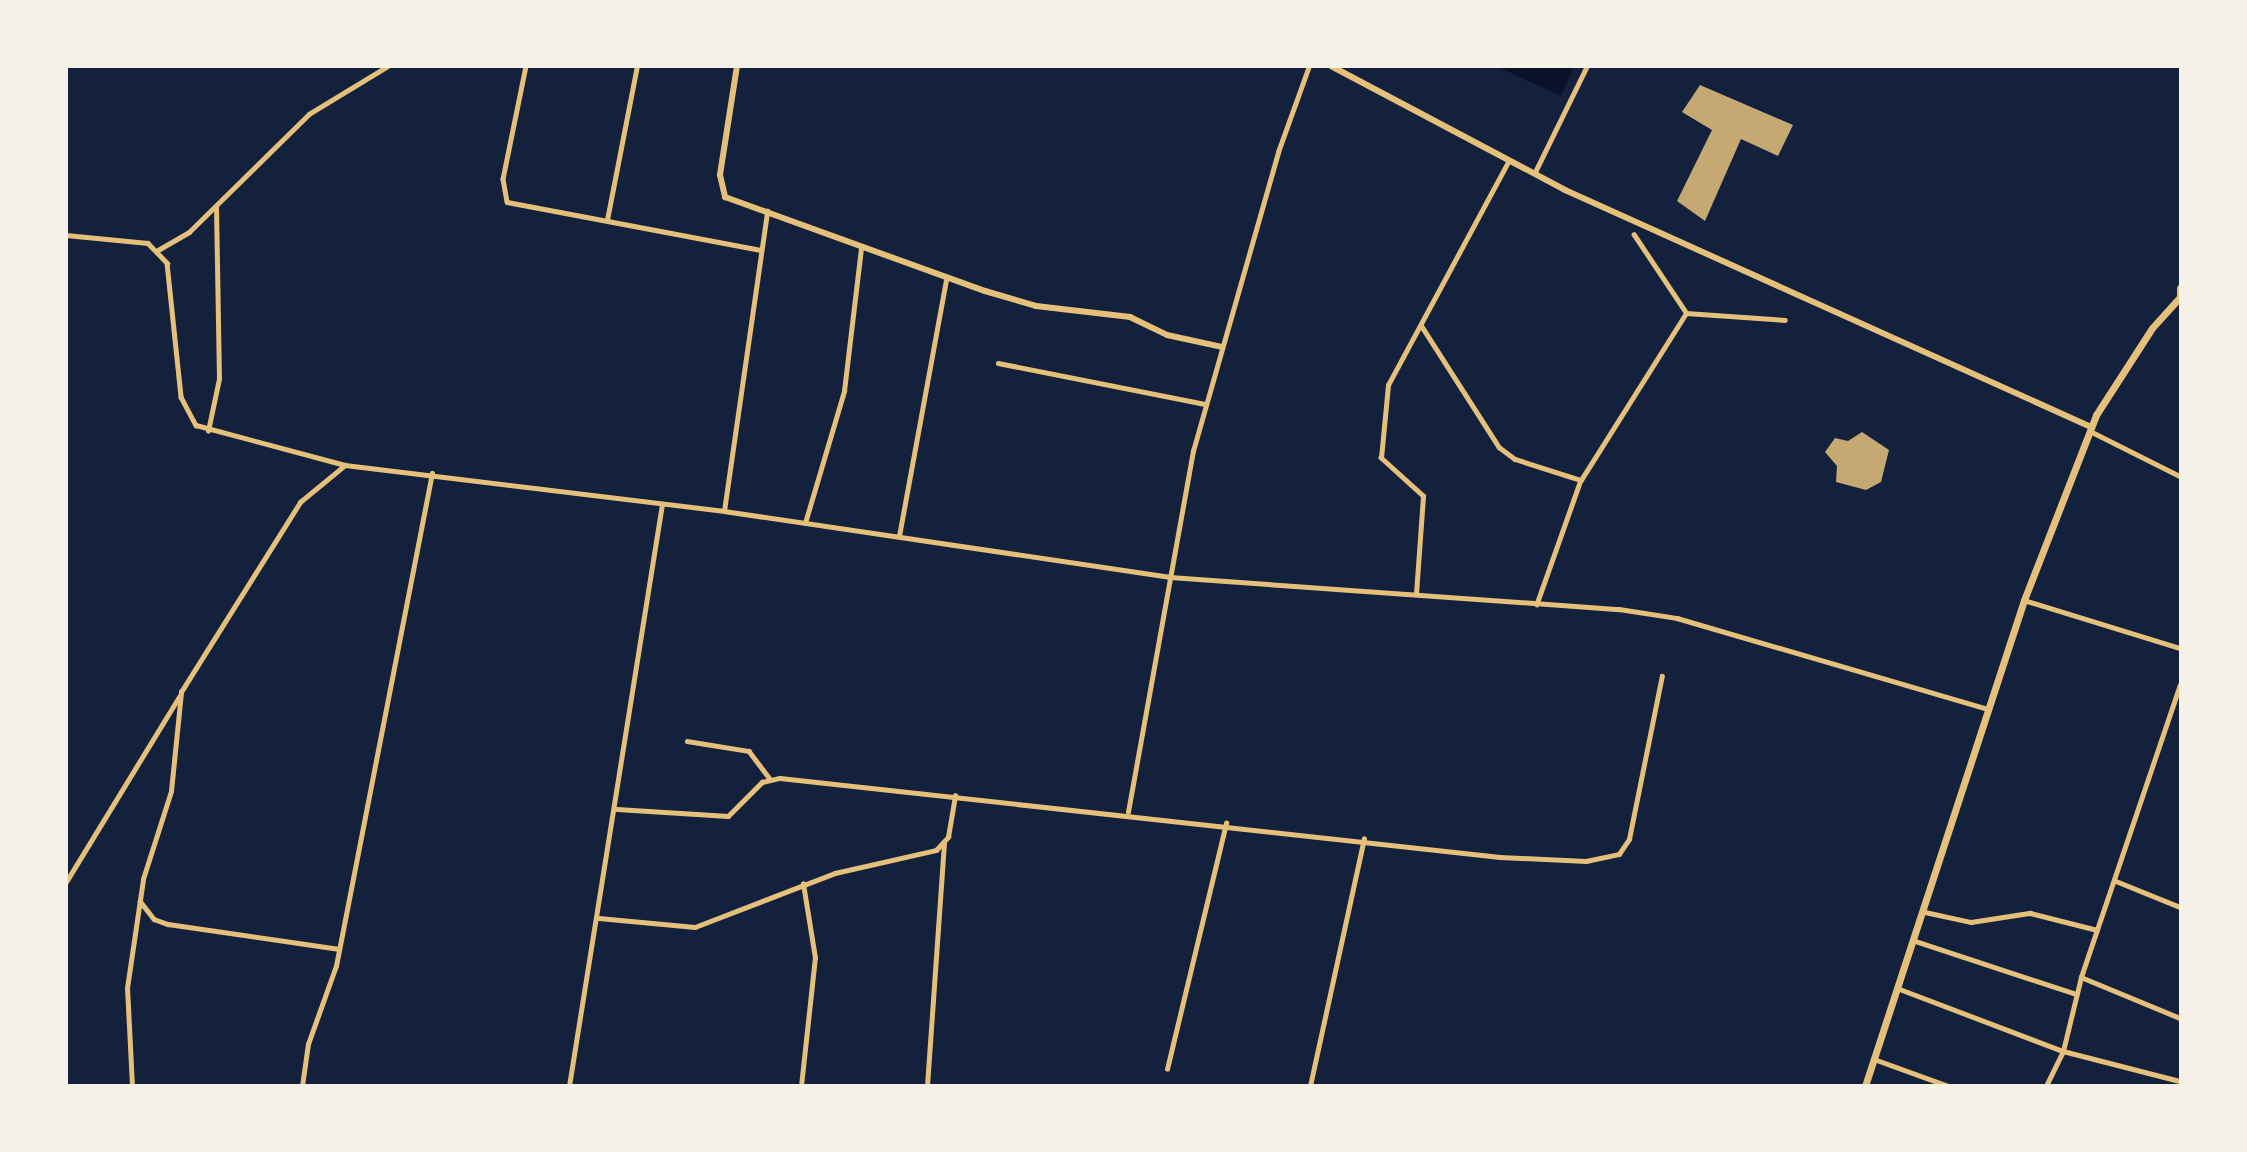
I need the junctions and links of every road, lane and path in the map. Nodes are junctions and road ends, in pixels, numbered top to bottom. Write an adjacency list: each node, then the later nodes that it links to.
1 (388, 66): 10 (street)
2 (526, 66): 12 (street)
3 (637, 66): 12 (street)
4 (737, 66): 11 (street)
5 (1309, 66): 24 (street)
6 (1331, 66): 8 (street)
7 (1587, 66): 9 (street)
8 (1508, 162): 9 (street); 23 (street)
9 (1536, 170): 27 (street)
10 (216, 206): 16 (street); 28 (street)
11 (767, 211): 15 (street); 17 (street)
12 (607, 220): 17 (street)
13 (66, 235): 16 (street)
14 (1634, 236): 21 (street)
15 (861, 249): 18 (street); 35 (street)
16 (158, 250): 28 (street)
17 (761, 250): 34 (street)
18 (946, 279): 24 (street); 36 (street)
19 (2180, 288): 20 (main road)
20 (2180, 297): 27 (main road)
21 (1686, 313): 22 (street); 32 (street)
22 (1785, 320)
23 (1421, 325): 32 (street); 38 (street)
24 (1222, 347): 26 (street)
25 (998, 363): 26 (street)
26 (1206, 404): 37 (street)
27 (2090, 429): 31 (street); 39 (main road)
28 (208, 432): 29 (street)
29 (345, 465): 30 (street); 44 (street)
30 (432, 473): 33 (street); 63 (street)
31 (2180, 476)
32 (1581, 480): 40 (street)
33 (662, 504): 34 (street); 49 (street)
34 (724, 511): 35 (street)
35 (805, 523): 36 (street)
36 (899, 536): 37 (street)
37 (1170, 577): 38 (street); 50 (street)
38 (1416, 594): 40 (street)
39 (2024, 600): 41 (street); 45 (main road)
40 (1537, 604): 45 (street)
41 (2180, 648)
42 (1662, 677): 52 (street)
43 (2180, 685): 54 (street)
44 (180, 696): 55 (street); 57 (street)
45 (1987, 709): 59 (main road)
46 (687, 741): 47 (street)
47 (770, 779): 48 (street); 49 (street)
48 (955, 796): 50 (street); 53 (street)
49 (617, 809): 60 (street)
50 (1128, 813): 51 (street)
51 (1226, 823): 52 (street); 70 (street)
52 (1364, 839): 77 (street)
53 (944, 844): 56 (street); 76 (street)
54 (2116, 881): 58 (street); 61 (street)
55 (66, 882)
56 (803, 884): 60 (street); 75 (street)
57 (139, 900): 63 (street); 72 (street)
58 (2180, 907)
59 (1925, 912): 61 (street); 62 (main road)
60 (599, 918): 74 (street)
61 (2098, 930): 64 (street)
62 (1915, 941): 65 (main road); 66 (street)
63 (339, 949): 73 (street)
64 (2081, 976): 66 (street); 67 (street)
65 (1897, 988): 68 (street); 69 (main road)
66 (2076, 994): 68 (street)
67 (2180, 1018)
68 (2063, 1051): 71 (street); 80 (street)
69 (1873, 1059): 78 (main road); 79 (street)
70 (1167, 1069)
71 (2180, 1081)
72 (132, 1086)
73 (302, 1086)
74 (569, 1086)
75 (801, 1086)
76 (927, 1086)
77 (1310, 1086)
78 (1865, 1086)
79 (1948, 1086)
80 (2046, 1086)

